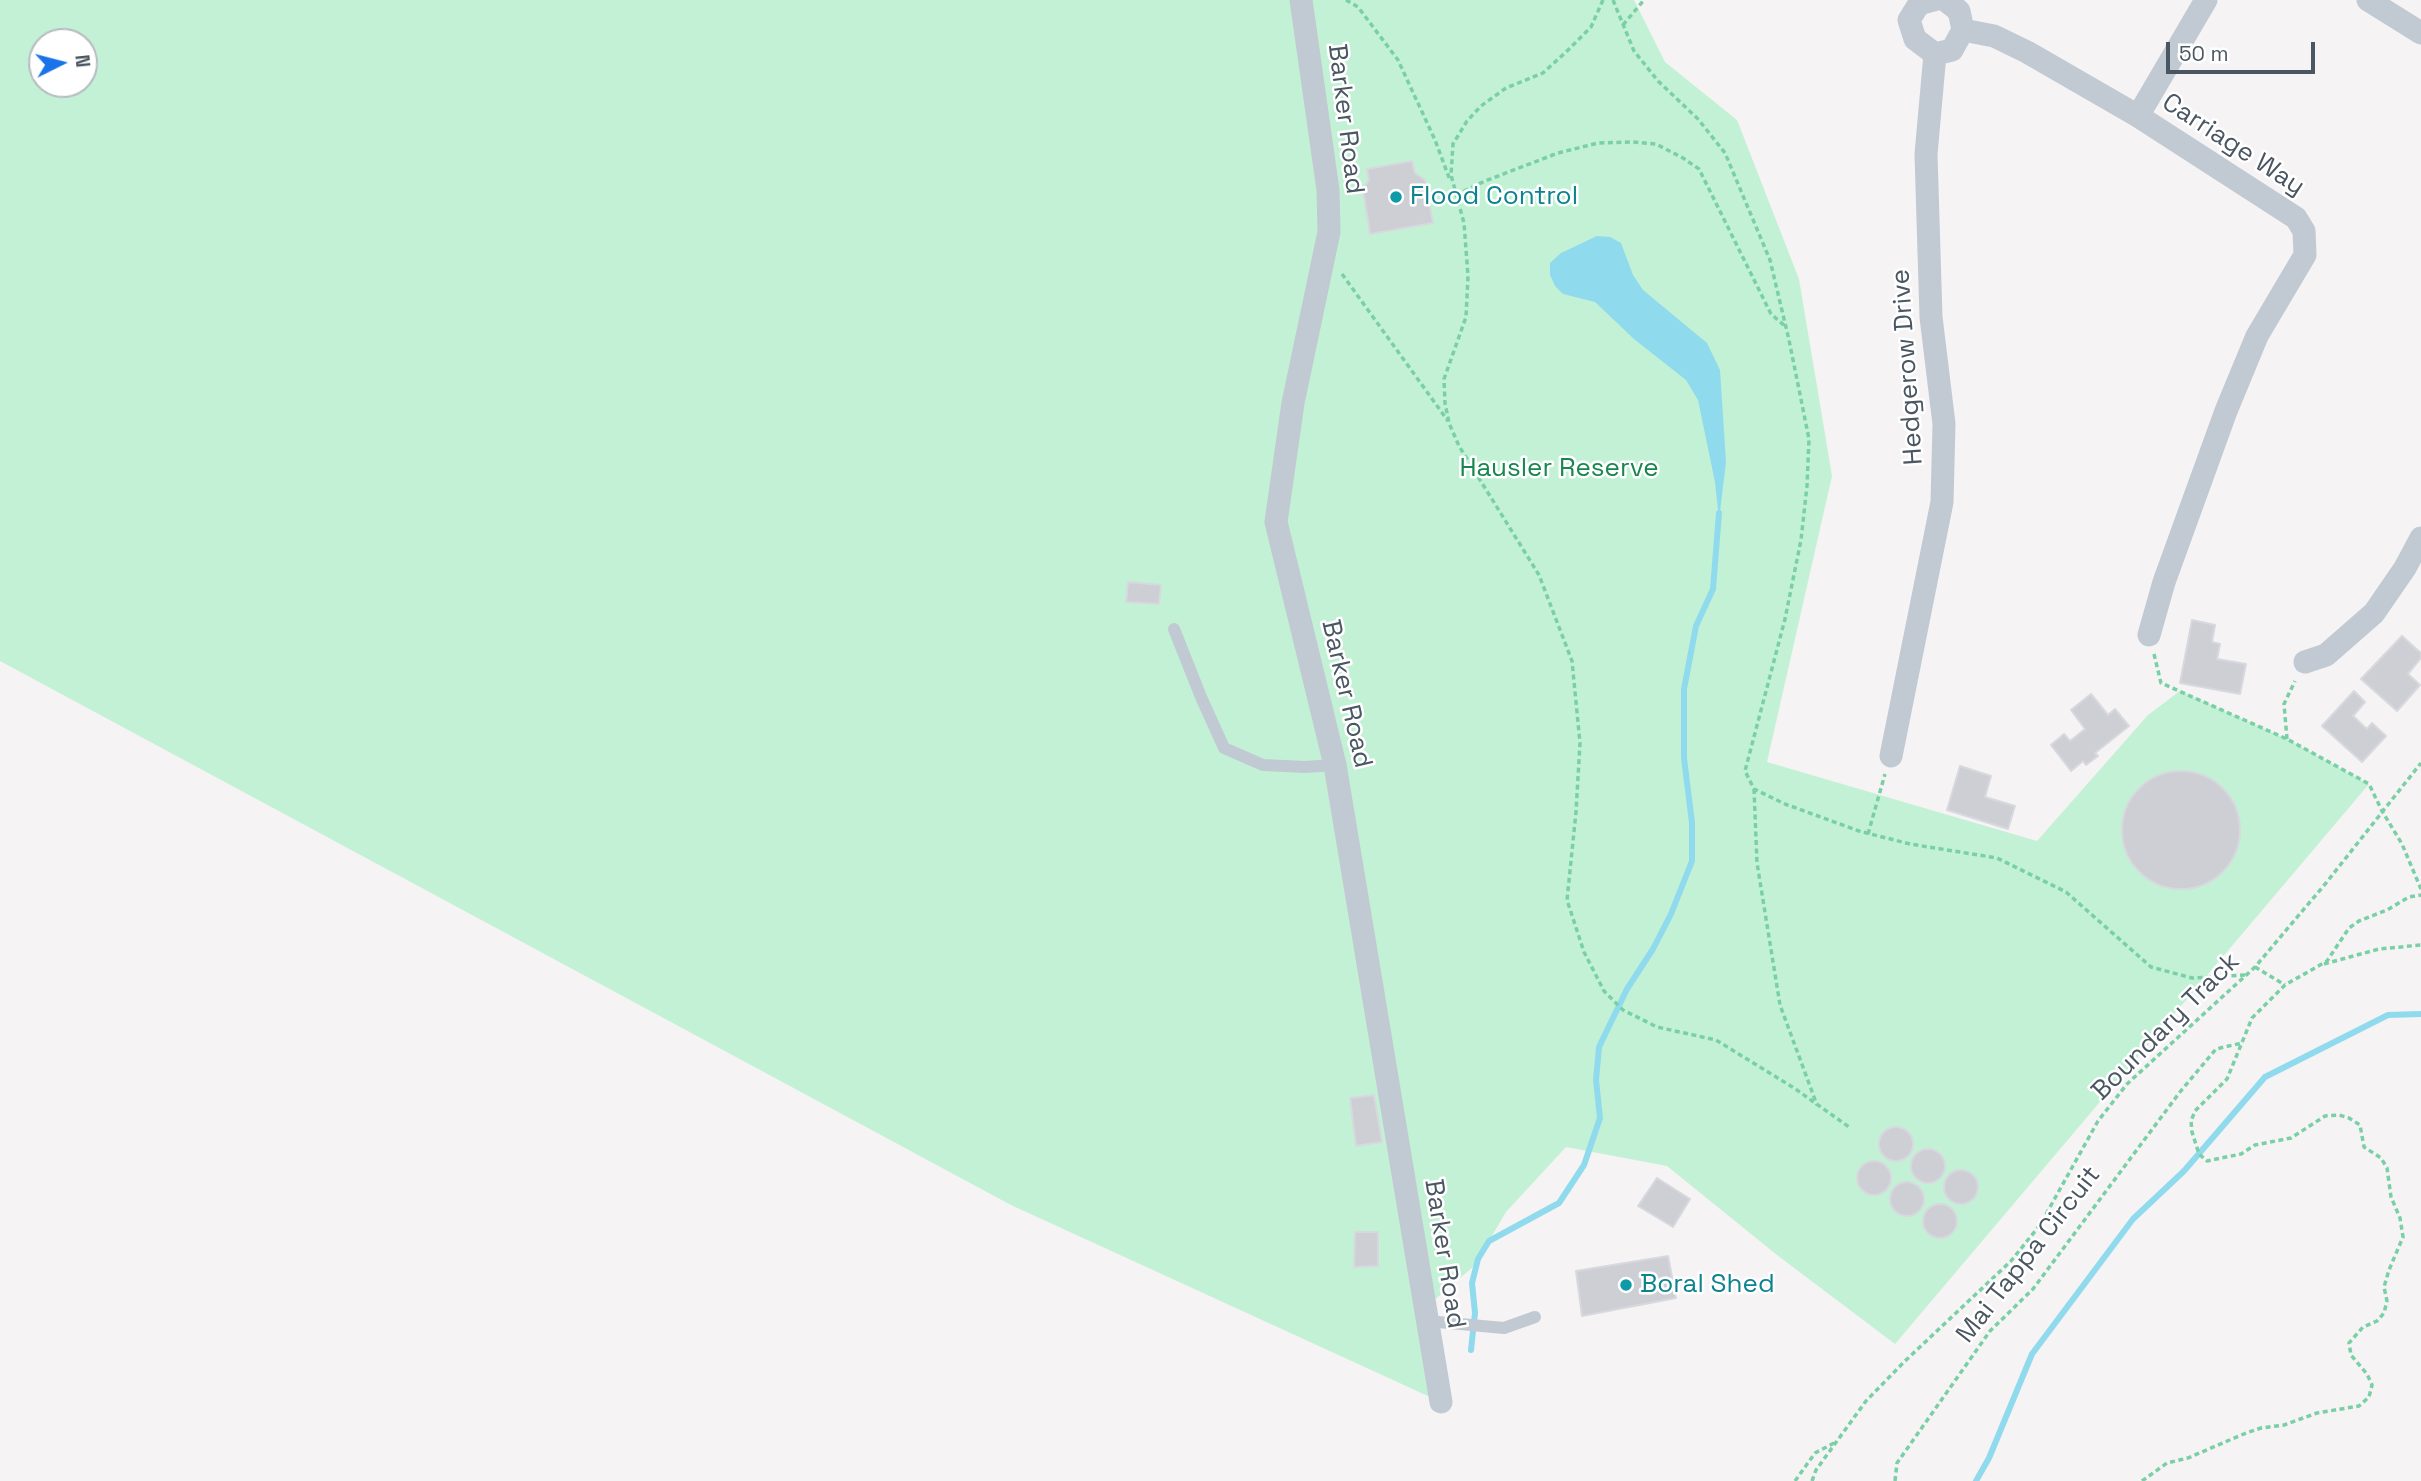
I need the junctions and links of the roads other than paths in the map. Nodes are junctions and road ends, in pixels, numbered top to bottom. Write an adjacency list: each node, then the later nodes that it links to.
1 (1301, 0): 15 (street, Barker Road)
2 (1934, 0): 8 (street)
3 (1945, 0): 6 (street)
4 (2206, 0): 9 (street)
5 (2368, 0): 7 (street)
6 (1963, 30): 8 (street); 9 (street, Carriage Way)
7 (2421, 33)
8 (1934, 54): 14 (street, Hedgerow Drive)
9 (2138, 116): 12 (street, Carriage Way)
10 (2421, 538): 13 (street)
11 (1174, 629): 15 (lane)
12 (2149, 635)
13 (2305, 662)
14 (1891, 756)
15 (1335, 765): 17 (street, Barker Road)
16 (1535, 1317): 17 (lane)
17 (1427, 1321): 18 (street, Barker Road)
18 (1441, 1402)

